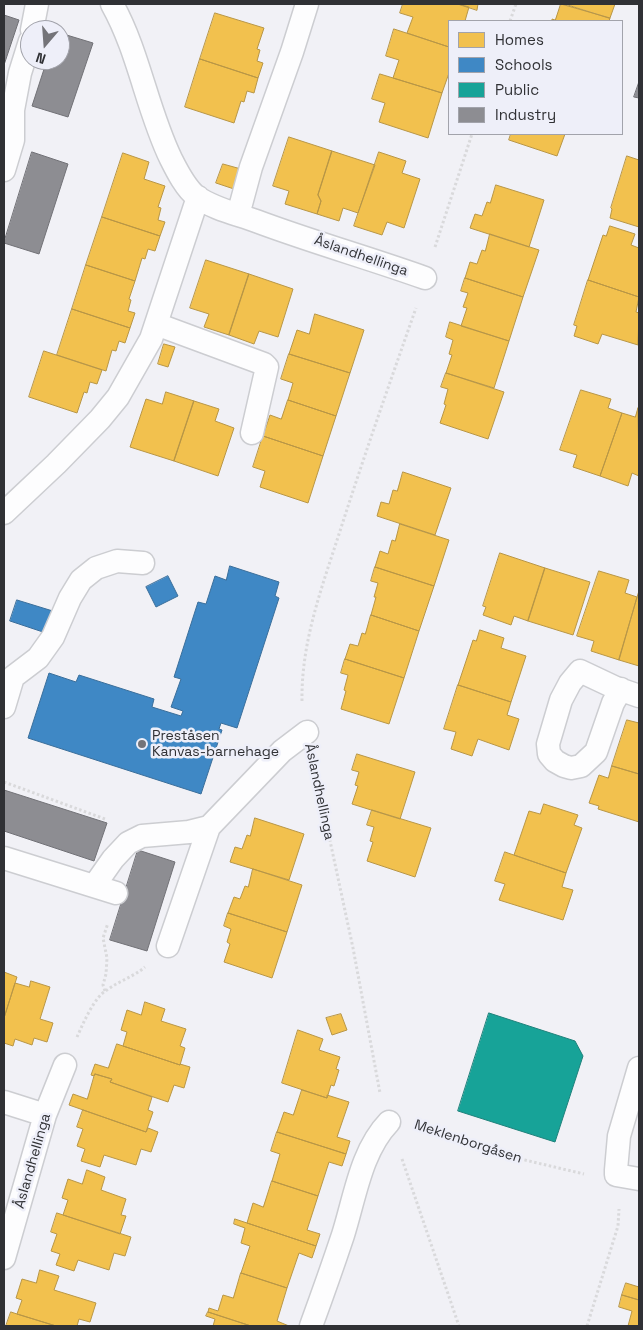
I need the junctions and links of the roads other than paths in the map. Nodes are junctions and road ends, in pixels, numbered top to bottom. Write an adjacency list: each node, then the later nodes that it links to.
1 (37, 4): 4 (lane)
2 (112, 4): 7 (lane, Åslandhellinga)
3 (307, 4): 8 (lane)
4 (34, 20)
5 (21, 70): 6 (lane)
6 (4, 170)
7 (198, 197): 8 (lane, Åslandhellinga); 10 (lane)
8 (238, 215): 9 (lane, Åslandhellinga)
9 (425, 278)
10 (156, 324): 11 (lane); 12 (lane)
11 (252, 432)
12 (4, 513)
13 (143, 563): 14 (lane)
14 (4, 707)
15 (307, 732): 16 (lane, Åslandhellinga)
16 (209, 827): 18 (lane); 20 (lane)
17 (4, 858): 18 (lane)
18 (94, 886): 19 (lane)
19 (116, 893)
20 (168, 946)
21 (65, 1065): 24 (lane, Åslandhellinga)
22 (639, 1068): 26 (lane)
23 (4, 1102): 24 (lane)
24 (45, 1115): 27 (lane, Åslandhellinga)
25 (389, 1122): 28 (lane)
26 (639, 1179)
27 (4, 1258)
28 (311, 1326)

